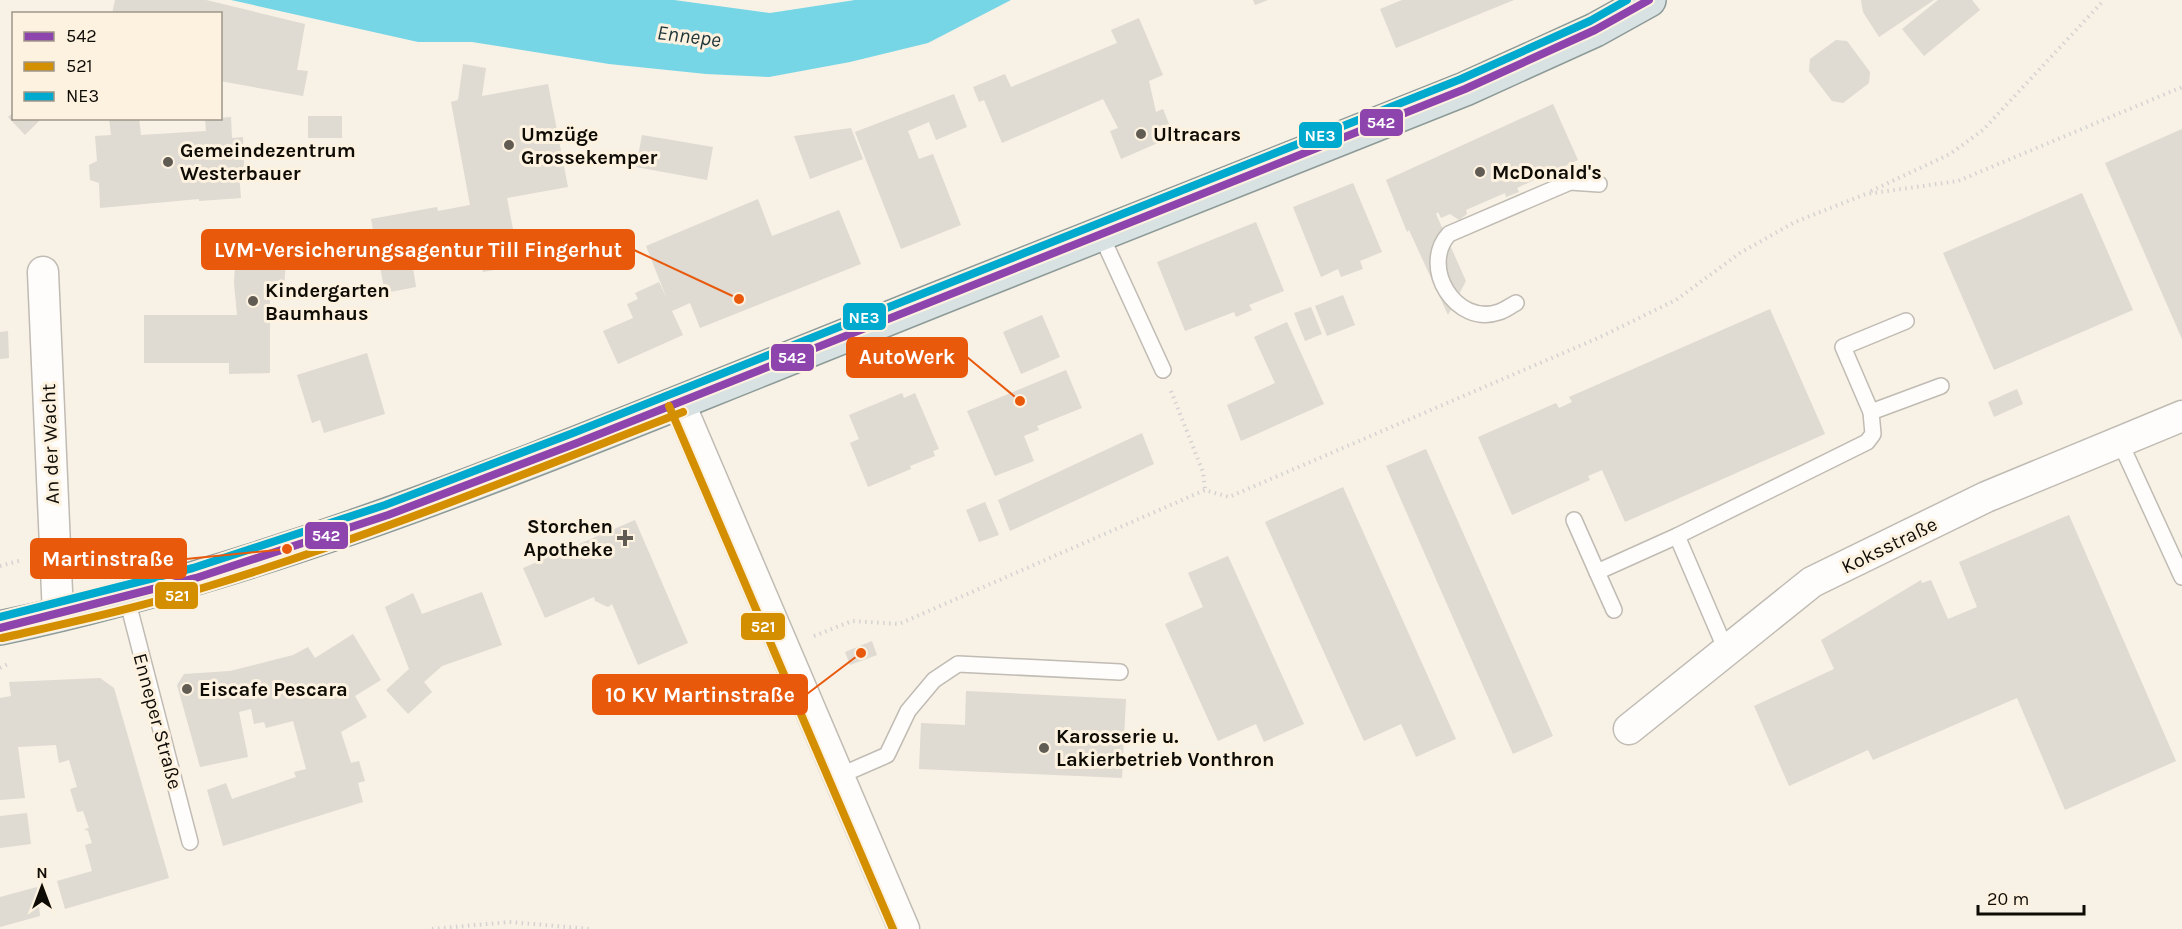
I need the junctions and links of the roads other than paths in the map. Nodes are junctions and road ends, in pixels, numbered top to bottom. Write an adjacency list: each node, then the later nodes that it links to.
1 (1649, 0): 3 (main road)
2 (1599, 184): 5 (lane)
3 (1101, 235): 7 (lane); 9 (main road)
4 (43, 272): 19 (street, An der Wacht)
5 (1516, 303)
6 (1906, 321): 10 (lane)
7 (1163, 370)
8 (1941, 386): 10 (lane)
9 (679, 402): 17 (main road); 24 (street)
10 (1871, 412): 14 (lane)
11 (2182, 416): 12 (street, Koksstraße)
12 (2120, 442): 16 (lane); 21 (street, Koksstraße)
13 (1575, 520): 15 (lane)
14 (1677, 536): 15 (lane); 21 (lane)
15 (1597, 572): 18 (lane)
16 (2182, 577)
17 (126, 599): 19 (main road); 25 (lane, Enneper Straße)
18 (1614, 609)
19 (58, 615): 20 (main road)
20 (0, 628)
21 (1726, 650): 23 (street, Koksstraße)
22 (1120, 672): 24 (lane)
23 (1629, 729)
24 (839, 776): 26 (street)
25 (190, 842)
26 (904, 929)

